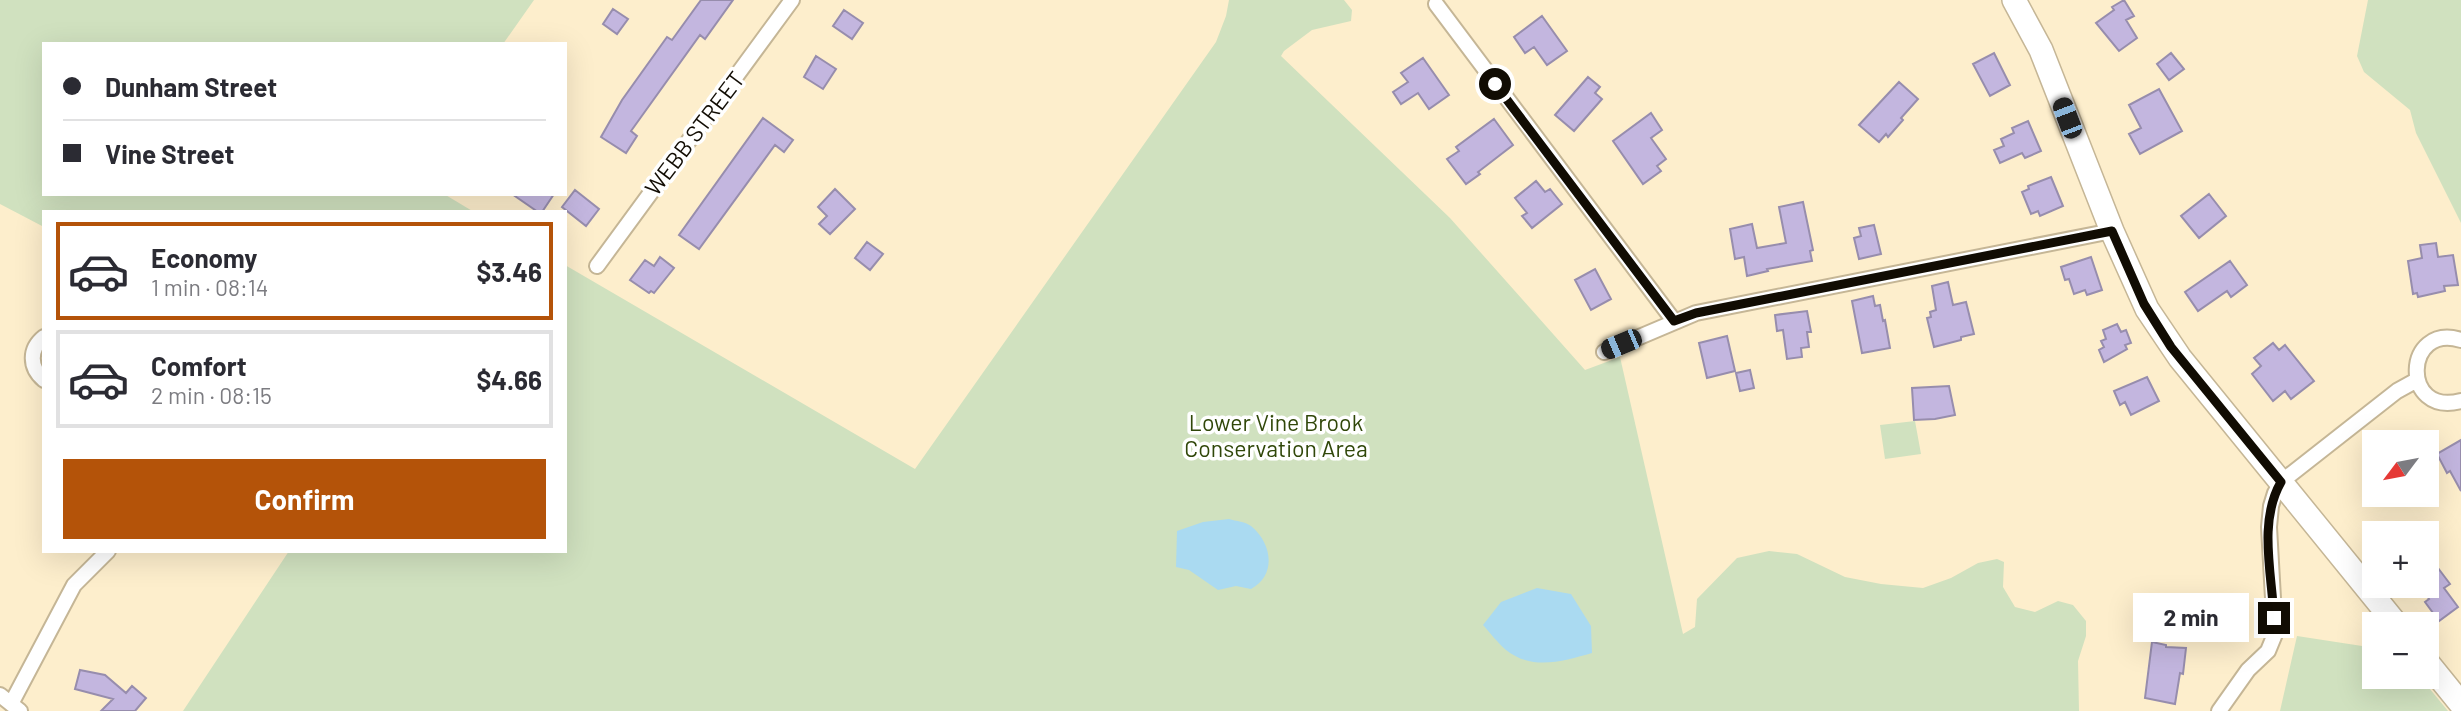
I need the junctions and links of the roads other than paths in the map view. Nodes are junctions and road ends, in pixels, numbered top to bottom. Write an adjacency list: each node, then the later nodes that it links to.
1 (792, 0): 5 (street, WEBB STREET)
2 (2014, 0): 4 (main road)
3 (1436, 4): 6 (street)
4 (2112, 231): 6 (street); 13 (main road)
5 (597, 266)
6 (1674, 321): 9 (street)
7 (42, 339): 10 (street)
8 (2461, 340): 11 (street)
9 (1604, 352)
10 (42, 377)
11 (2417, 380): 12 (street); 13 (street)
12 (2461, 401)
13 (2281, 482): 15 (main road); 19 (street)
14 (106, 553): 17 (street)
15 (2386, 612)
16 (2439, 677): 18 (main road)
17 (10, 703)
18 (2461, 704)
19 (2219, 711)

